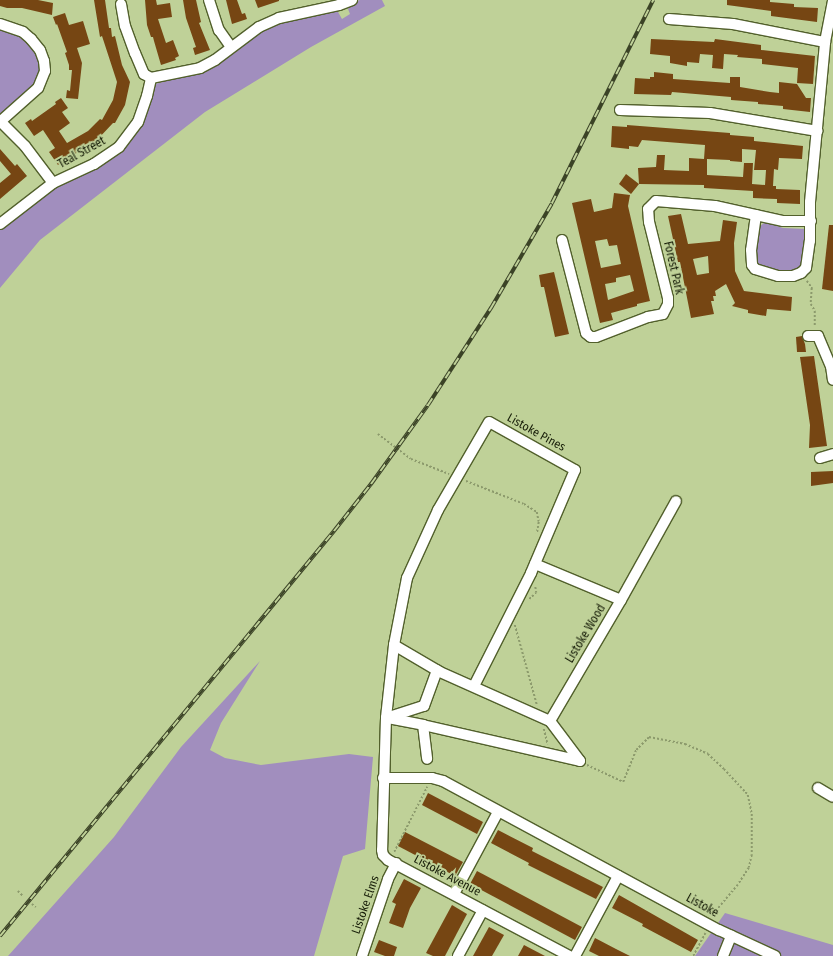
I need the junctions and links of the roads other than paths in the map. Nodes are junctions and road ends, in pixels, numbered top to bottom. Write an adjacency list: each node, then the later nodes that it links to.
1 (209, 0): 8 (street)
2 (352, 0): 8 (street)
3 (833, 1): 7 (street)
4 (121, 4): 9 (street)
5 (669, 19): 7 (street)
6 (0, 24): 11 (street)
7 (826, 42): 12 (street)
8 (231, 47): 9 (street)
9 (151, 78): 13 (street, Teal Street)
10 (620, 110): 12 (street)
11 (0, 121): 13 (street)
12 (818, 131): 15 (street)
13 (54, 183): 16 (street, Teal Street)
14 (756, 215): 15 (street, Forest Park); 15 (street); 17 (street, Forest Park)
15 (811, 221)
16 (0, 224)
17 (562, 240)
18 (811, 336): 19 (street)
19 (833, 376)
20 (833, 454): 21 (street)
21 (820, 458)
22 (676, 501): 24 (street)
23 (533, 568): 24 (street, Listoke Wood); 25 (street, Listoke Pines); 27 (street, Listoke Pines)
24 (621, 600): 29 (street, Listoke Wood)
25 (394, 645): 26 (street); 28 (street, Listoke Pines)
26 (436, 670): 27 (street); 28 (street)
27 (474, 686): 29 (street)
28 (386, 718): 30 (street); 32 (street, Listoke Pines)
29 (545, 719): 30 (street)
30 (423, 726): 31 (street)
31 (427, 759)
32 (383, 778): 35 (street, Listoke); 36 (street)
33 (818, 788): 34 (street)
34 (833, 797)
35 (498, 812): 37 (street, Listoke); 38 (street)
36 (392, 862): 38 (street, Listoke Avenue); 41 (street, Listoke Elms)
37 (618, 876): 40 (street, Listoke); 44 (street)
38 (454, 894): 39 (street, Listoke Avenue)
39 (483, 910): 42 (street); 43 (street, Listoke Avenue)
40 (731, 936): 45 (street); 46 (street, Listoke)
41 (362, 956)
42 (458, 956)
43 (568, 956)
44 (575, 956)
45 (723, 956)
46 (775, 956)

